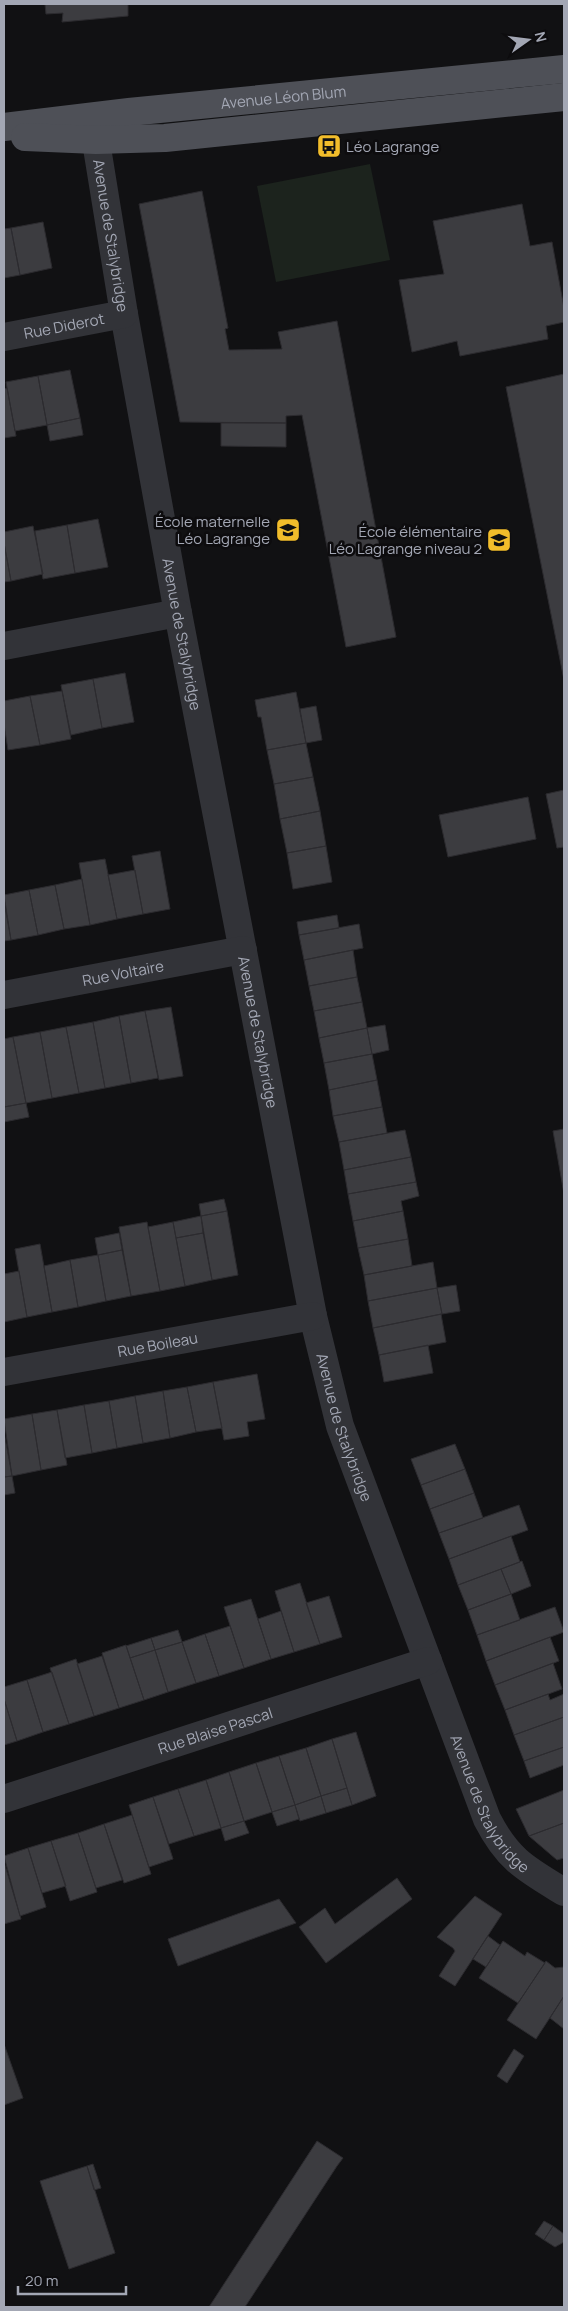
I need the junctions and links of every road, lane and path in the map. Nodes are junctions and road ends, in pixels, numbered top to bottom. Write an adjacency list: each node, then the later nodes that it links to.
1 (564, 69): 4 (main road, Avenue Léon Blum)
2 (564, 97): 4 (main road, Avenue Léon Blum)
3 (4, 127): 4 (main road, Avenue Léon Blum)
4 (94, 128): 5 (main road, Avenue Léon Blum); 6 (street, Avenue de Stalybridge)
5 (4, 137)
6 (124, 314): 7 (street, Rue Diderot); 8 (street, Avenue de Stalybridge)
7 (4, 336)
8 (178, 613): 9 (street); 10 (street, Avenue de Stalybridge)
9 (4, 646)
10 (243, 950): 11 (street, Rue Voltaire); 12 (street, Avenue de Stalybridge)
11 (4, 994)
12 (313, 1316): 13 (street, Rue Boileau); 14 (street, Avenue de Stalybridge)
13 (4, 1372)
14 (428, 1661): 15 (street, Rue Blaise Pascal); 16 (street, Avenue de Stalybridge)
15 (4, 1799)
16 (564, 1892)

